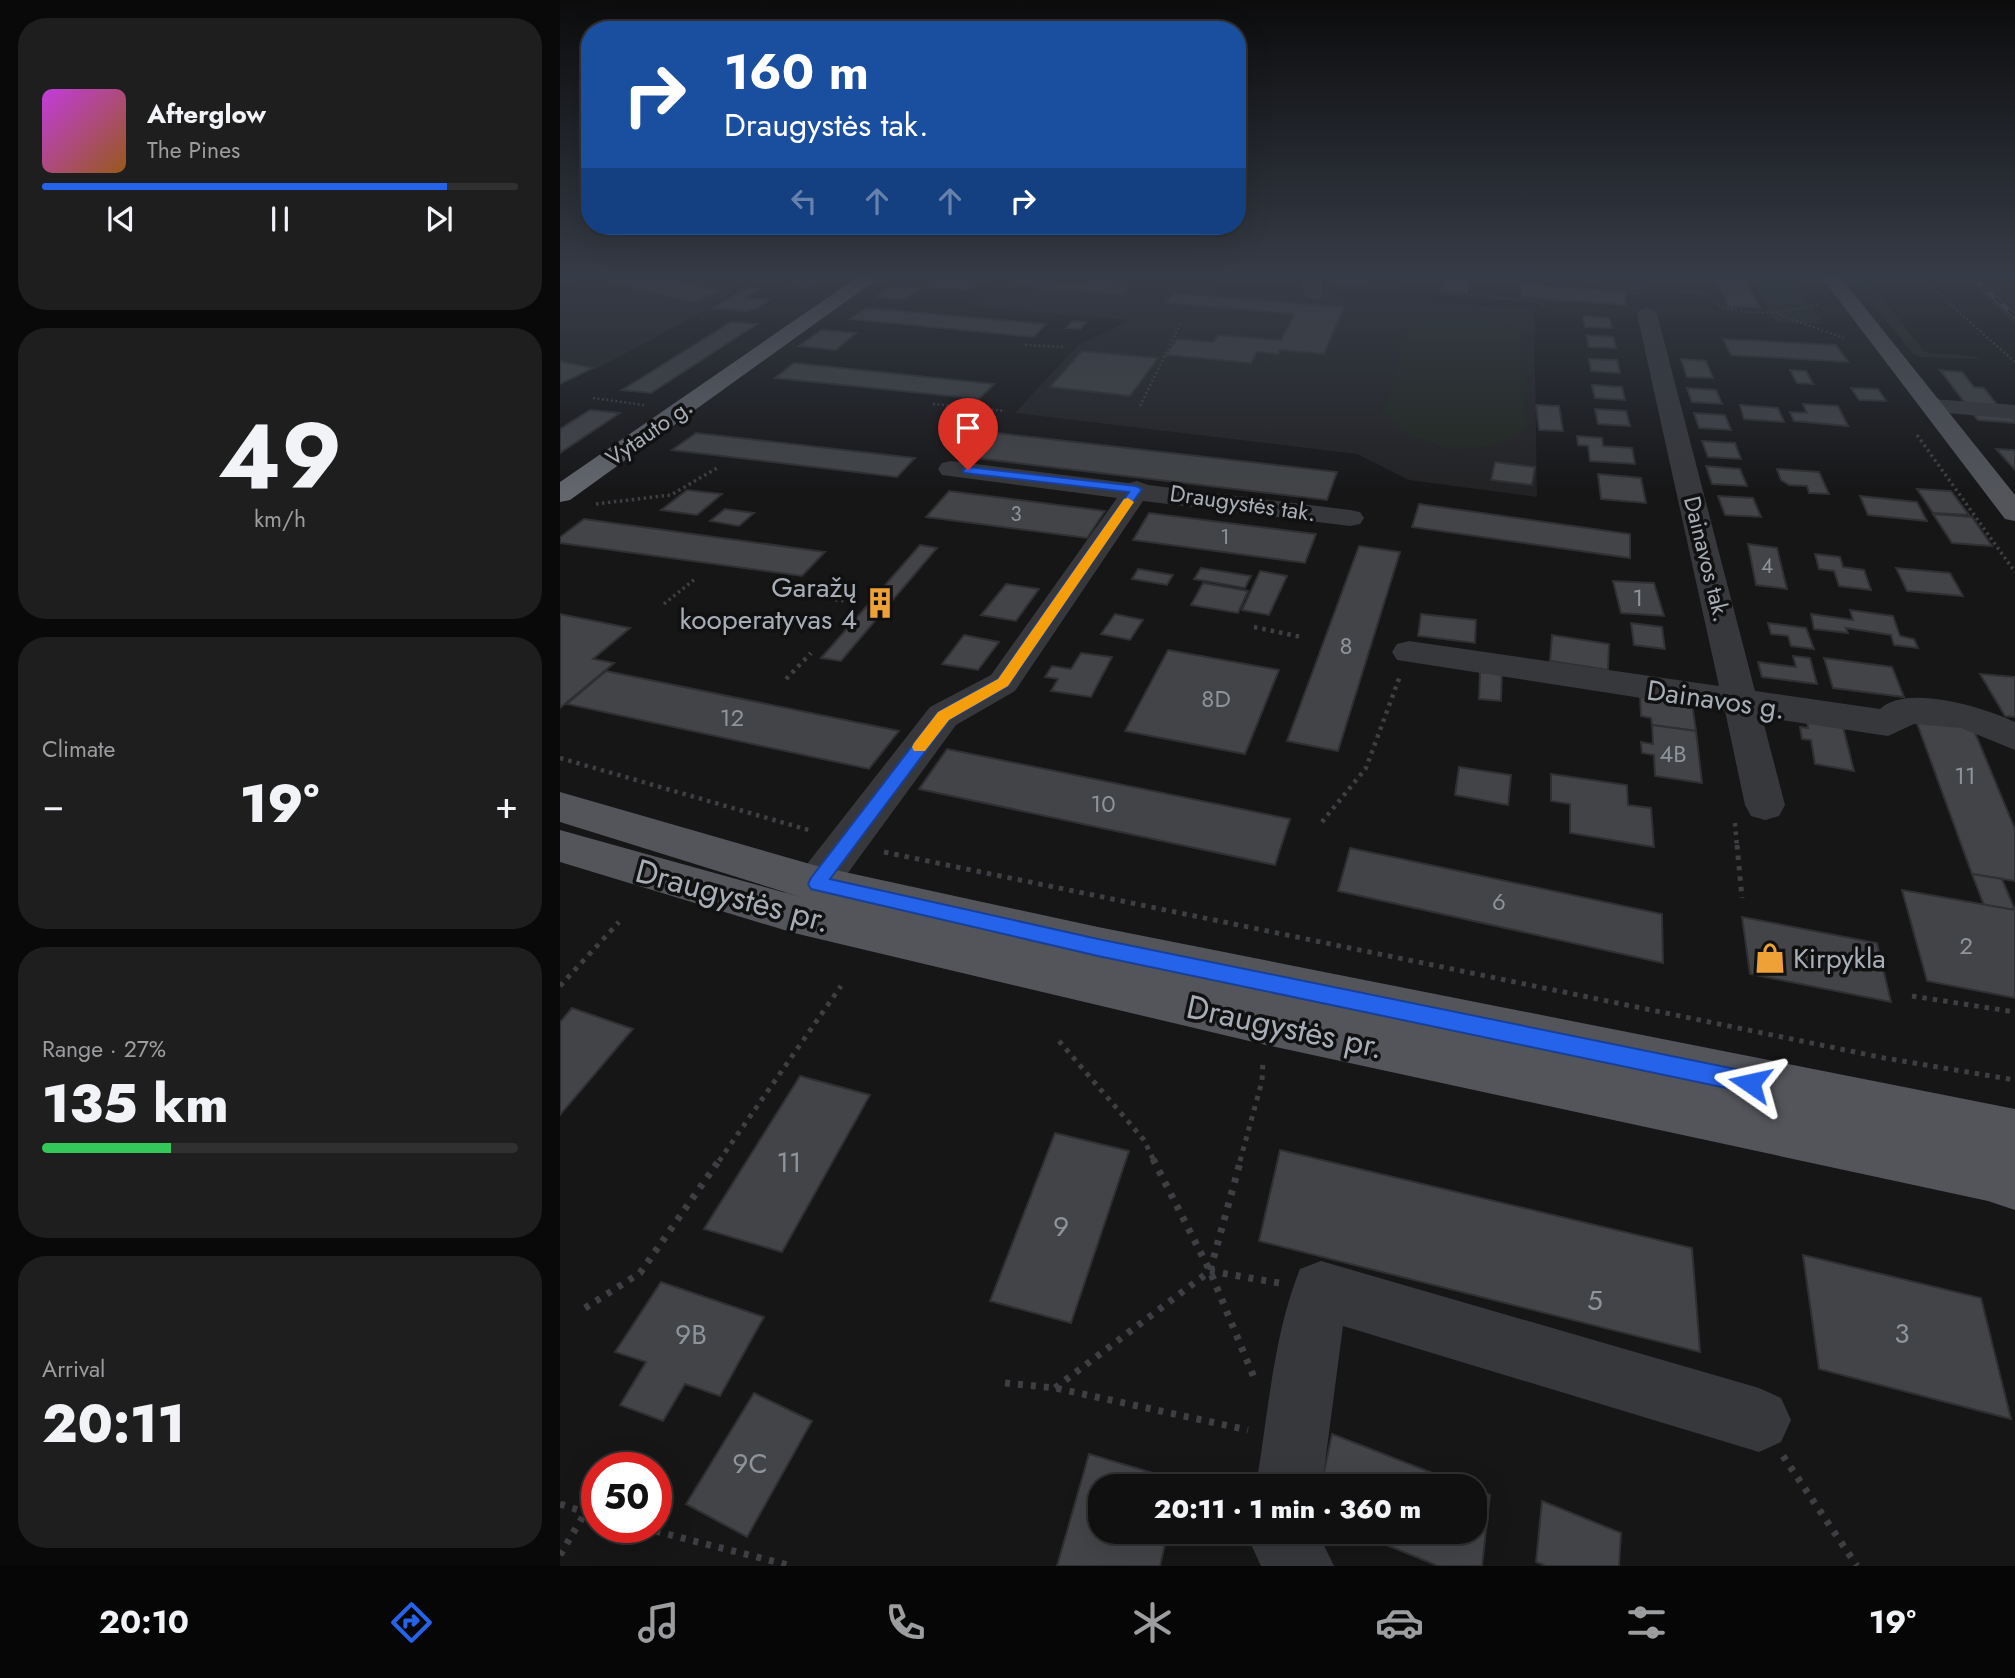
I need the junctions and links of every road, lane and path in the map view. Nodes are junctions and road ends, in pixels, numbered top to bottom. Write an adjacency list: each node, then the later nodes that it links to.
1 (771, 347): 11 (highway, Vytauto g.)
2 (1169, 347): 9 (path)
3 (1653, 347): 32 (street, Dainavos tak.)
4 (1886, 347): 10 (main road)
5 (1998, 347): 6 (path)
6 (2015, 362)
7 (593, 398): 11 (path)
8 (933, 404): 12 (path)
9 (1140, 406)
10 (1932, 406): 13 (street); 20 (main road)
11 (680, 411): 18 (highway, Vytauto g.)
12 (1005, 411)
13 (2015, 412)
14 (1910, 427): 22 (path)
15 (717, 468): 19 (path)
16 (951, 469): 17 (street, Draugystės tak.)
17 (1136, 489): 21 (street, Draugystės tak.); 38 (street, Draugystės tak.)
18 (560, 494)
19 (595, 504)
20 (2015, 513)
21 (1350, 517)
22 (2015, 572)
23 (695, 579): 26 (path)
24 (835, 600): 25 (path)
25 (857, 602)
26 (664, 604)
27 (1254, 627): 28 (path)
28 (1301, 638)
29 (1409, 652): 32 (street, Dainavos g.); 37 (path)
30 (811, 653): 31 (path)
31 (786, 679)
32 (1742, 703): 33 (street, Dainavos g.); 35 (street, Dainavos tak.)
33 (2015, 737)
34 (560, 758): 38 (path)
35 (1765, 805): 40 (path)
36 (560, 807): 41 (main road, Draugystės pr.)
37 (1322, 822)
38 (847, 844): 41 (street, Draugystės tak.); 48 (path)
39 (560, 846): 41 (main road, Draugystės pr.)
40 (1742, 898)
41 (806, 899): 50 (main road, Draugystės pr.); 51 (main road, Draugystės pr.)
42 (619, 922): 43 (path)
43 (560, 986)
44 (841, 986): 54 (path)
45 (1912, 996): 46 (path)
46 (2015, 1012)
47 (1059, 1041): 52 (path)
48 (2015, 1080)
49 (1262, 1081): 52 (path)
50 (2015, 1135)
51 (2015, 1183)
52 (1210, 1271): 53 (path); 56 (path); 57 (path)
53 (1321, 1290): 58 (street); 59 (street)
54 (585, 1308)
55 (1005, 1383): 57 (path)
56 (1257, 1385)
57 (1055, 1388): 59 (path)
58 (1759, 1420): 68 (path)
59 (1293, 1464)
60 (560, 1504): 61 (path)
61 (581, 1512)
62 (581, 1518): 65 (path)
63 (672, 1535): 66 (path)
64 (1286, 1544): 67 (street)
65 (560, 1555)
66 (792, 1566)
67 (1300, 1566)
68 (1857, 1566)

